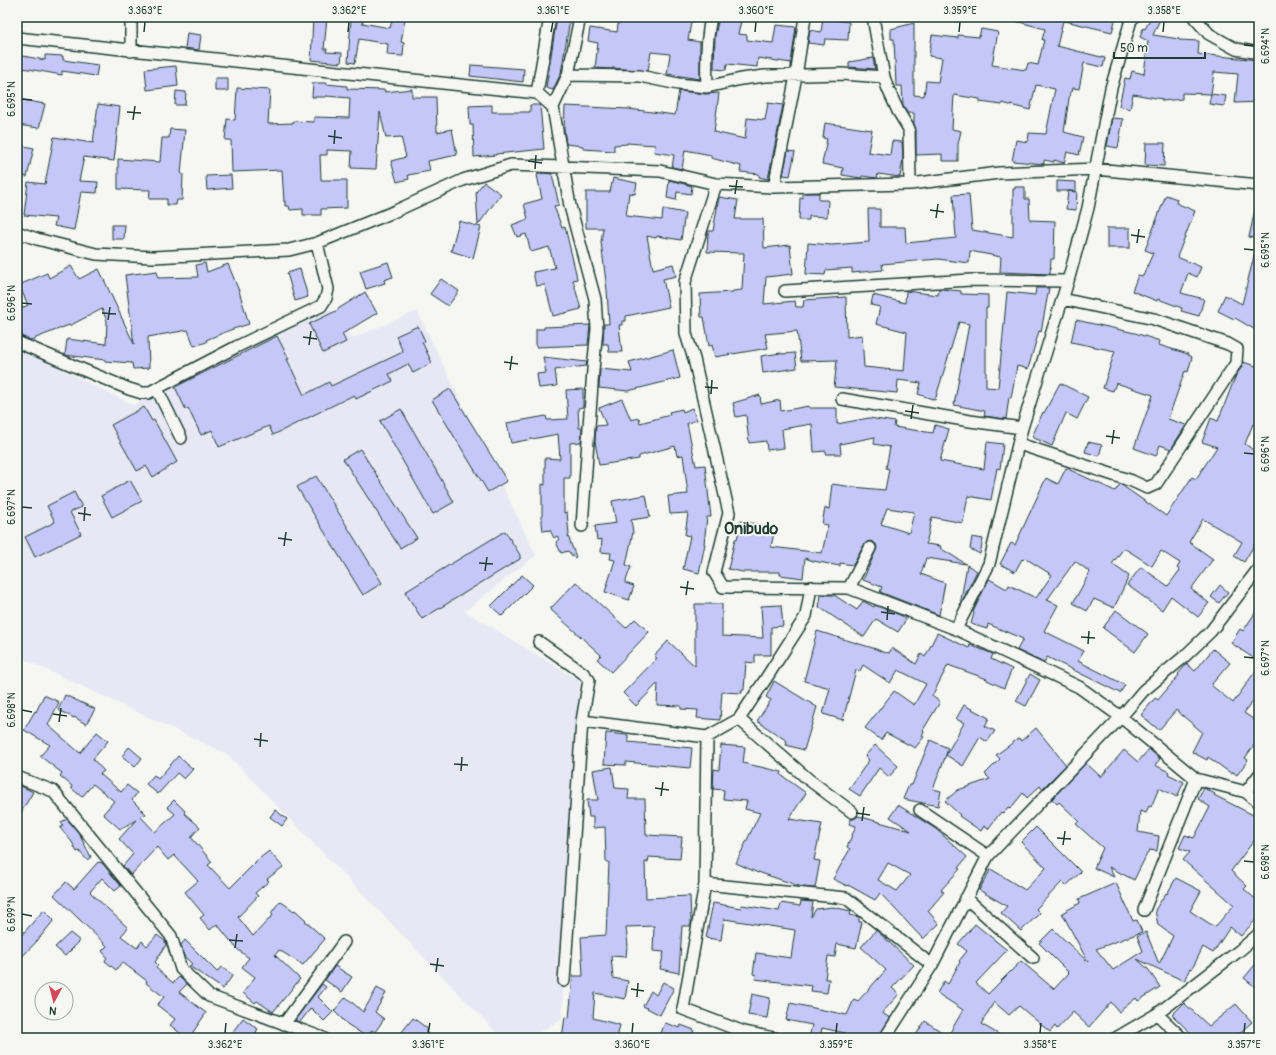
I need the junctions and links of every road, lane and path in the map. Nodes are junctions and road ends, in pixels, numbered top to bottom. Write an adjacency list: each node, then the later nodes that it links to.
1 (131, 17): 10 (street)
2 (550, 17): 16 (street)
3 (711, 17): 15 (street)
4 (805, 17): 13 (street)
5 (1134, 17): 19 (street)
6 (1194, 17): 11 (street)
7 (577, 18): 12 (street)
8 (874, 23): 14 (street)
9 (17, 38): 10 (street)
10 (131, 51): 16 (street)
11 (1259, 53)
12 (568, 75): 15 (street); 17 (street)
13 (796, 76): 14 (street); 15 (street); 23 (street)
14 (884, 77): 21 (street)
15 (707, 87)
16 (537, 94): 17 (street)
17 (553, 107): 18 (street)
18 (563, 168): 20 (street); 25 (street); 35 (street)
19 (1096, 169): 21 (street); 22 (street); 26 (street)
20 (716, 184): 23 (street); 38 (street)
21 (910, 184): 23 (street)
22 (1259, 185)
23 (774, 187)
24 (17, 232): 25 (street)
25 (317, 242): 30 (street)
26 (1068, 281): 27 (street); 28 (street)
27 (784, 291)
28 (1062, 299): 32 (street); 34 (street)
29 (17, 342): 30 (street)
30 (157, 389): 33 (street)
31 (842, 399): 32 (street)
32 (1022, 428): 34 (street)
33 (181, 438)
34 (1019, 444): 40 (street)
35 (582, 526)
36 (870, 548): 39 (street)
37 (1259, 568): 42 (street)
38 (812, 587): 39 (street); 43 (street)
39 (849, 588): 40 (street)
40 (956, 629): 42 (street)
41 (539, 642): 44 (street)
42 (1121, 717): 48 (street); 53 (street)
43 (739, 719): 45 (street); 52 (street)
44 (582, 721): 45 (street); 61 (street)
45 (706, 737): 54 (street)
46 (1259, 775): 49 (street)
47 (17, 777): 63 (street)
48 (1196, 779): 49 (street); 56 (street)
49 (1246, 792): 50 (street)
50 (1259, 803)
51 (920, 810): 53 (street)
52 (852, 812)
53 (988, 856): 55 (street)
54 (705, 884): 60 (street); 64 (street)
55 (966, 898): 59 (street); 60 (street)
56 (1144, 910)
57 (1259, 934): 62 (street)
58 (344, 942): 63 (street)
59 (1033, 958)
60 (932, 965): 67 (street)
61 (564, 981)
62 (1157, 1014): 68 (street); 69 (street)
63 (284, 1024): 65 (street)
64 (743, 1035): 66 (street)
65 (323, 1038)
66 (774, 1038)
67 (885, 1038)
68 (1116, 1038)
69 (1182, 1038)

